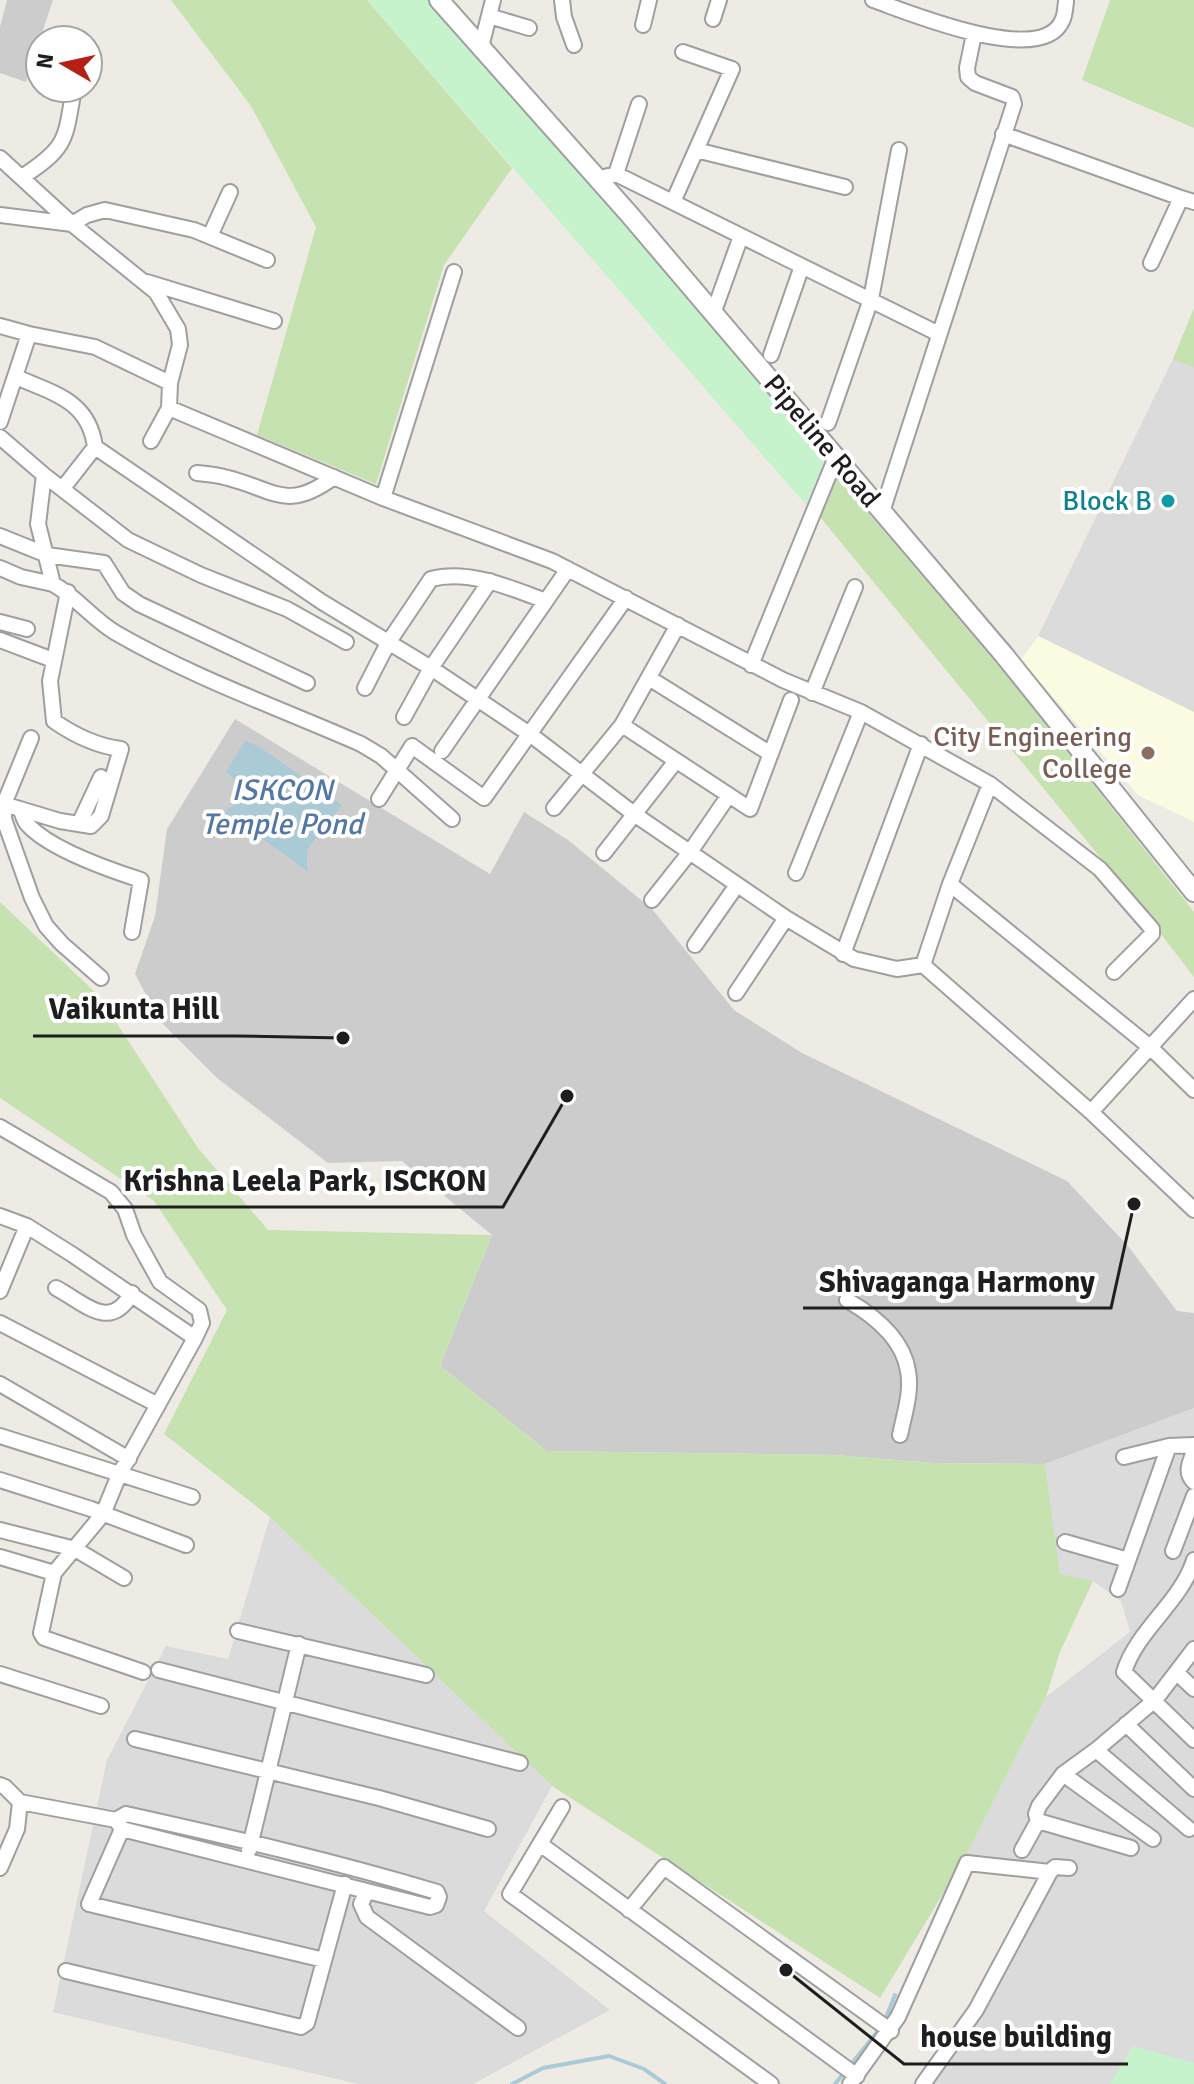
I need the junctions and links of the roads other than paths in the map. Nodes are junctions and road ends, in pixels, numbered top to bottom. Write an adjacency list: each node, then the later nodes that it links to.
1 (439, 0): 14 (street, Pipeline Road)
2 (493, 0): 8 (street)
3 (562, 0): 13 (street)
4 (649, 0): 10 (street)
5 (719, 0): 9 (street)
6 (873, 0): 12 (street)
7 (1066, 2): 12 (street)
8 (489, 16): 11 (street); 14 (street)
9 (713, 19)
10 (643, 25)
11 (529, 28)
12 (974, 34): 18 (street)
13 (574, 45)
14 (481, 47): 23 (street, Pipeline Road)
15 (683, 52): 19 (street)
16 (71, 104): 22 (street)
17 (639, 104): 23 (street)
18 (1003, 134): 26 (street); 42 (street)
19 (696, 150): 24 (street); 27 (street)
20 (899, 150): 37 (street)
21 (0, 158): 22 (street)
22 (22, 177): 29 (street)
23 (606, 177): 27 (street); 38 (street, Pipeline Road)
24 (845, 187)
25 (230, 192): 30 (street)
26 (1188, 200): 33 (street)
27 (673, 202): 31 (street)
28 (0, 215): 29 (street)
29 (72, 224): 30 (street); 36 (street)
30 (210, 236): 32 (street)
31 (741, 236): 34 (street); 38 (street)
32 (267, 260)
33 (1151, 263)
34 (802, 266): 37 (street); 43 (street)
35 (454, 272): 57 (street)
36 (143, 281): 39 (street); 45 (street)
37 (871, 299): 42 (street); 48 (street)
38 (713, 314): 52 (street, Pipeline Road)
39 (274, 321)
40 (0, 326): 41 (street)
41 (29, 334): 44 (street); 45 (street)
42 (939, 334): 58 (street)
43 (771, 355)
44 (16, 377): 47 (street); 51 (street)
45 (170, 383): 46 (street)
46 (169, 408): 50 (street); 55 (street)
47 (0, 422)
48 (828, 423)
49 (0, 437): 54 (street)
50 (151, 441)
51 (95, 447): 56 (street); 74 (street)
52 (836, 457): 58 (street, Pipeline Road); 76 (street)
53 (197, 473): 55 (street)
54 (44, 475): 56 (street); 60 (street)
55 (334, 477): 57 (street)
56 (63, 488): 73 (street)
57 (383, 498): 62 (street)
58 (882, 512): 110 (street, Pipeline Road)
59 (0, 536): 60 (street)
60 (47, 555): 64 (street); 79 (street)
61 (0, 568): 64 (street)
62 (568, 569): 67 (street); 68 (street)
63 (490, 581): 68 (street); 74 (street); 77 (street)
64 (53, 584): 66 (street)
65 (855, 587): 81 (street)
66 (68, 592): 75 (street); 93 (street)
67 (626, 598): 70 (street); 87 (street)
68 (546, 601): 82 (street)
69 (0, 622): 71 (street)
70 (678, 625): 76 (street); 78 (street)
71 (27, 629)
72 (0, 640): 75 (street)
73 (346, 642)
74 (388, 643): 77 (street); 80 (street)
75 (53, 660): 104 (street)
76 (751, 665): 81 (street)
77 (431, 668): 82 (street); 85 (street)
78 (649, 678): 86 (street); 91 (street)
79 (307, 683)
80 (365, 688)
81 (812, 693): 84 (street)
82 (478, 699): 87 (street); 90 (street)
83 (791, 700): 91 (street)
84 (861, 712): 89 (street); 107 (street)
85 (404, 717)
86 (622, 725): 92 (street); 94 (street)
87 (531, 735): 93 (street); 94 (street)
88 (31, 738): 99 (street)
89 (921, 744): 96 (street); 115 (street)
90 (442, 751)
91 (771, 754): 97 (street)
92 (676, 761): 97 (street); 102 (street)
93 (397, 770): 98 (street); 103 (street)
94 (583, 774): 100 (street); 102 (street)
95 (101, 777): 104 (street)
96 (990, 784): 108 (street); 117 (street)
97 (729, 795): 105 (street)
98 (379, 799)
99 (2, 804): 101 (street); 118 (street)
100 (554, 808)
101 (21, 810): 104 (street); 113 (street)
102 (634, 814): 105 (street); 106 (street)
103 (452, 819)
104 (79, 824)
105 (690, 852): 109 (street); 111 (street)
106 (604, 853)
107 (796, 873)
108 (950, 884): 116 (street); 121 (street)
109 (737, 885): 112 (street); 114 (street)
110 (1194, 892)
111 (652, 900)
112 (786, 918): 115 (street); 119 (street)
113 (132, 932)
114 (695, 945)
115 (843, 954): 116 (street)
116 (923, 965): 123 (street)
117 (1114, 972)
118 (101, 978)
119 (736, 993)
120 (1194, 999): 121 (street)
121 (1150, 1047): 122 (street); 123 (street)
122 (1194, 1090)
123 (1091, 1112): 125 (street)
124 (0, 1127): 134 (street)
125 (1194, 1210)
126 (0, 1216): 127 (street)
127 (27, 1226): 128 (street); 131 (street)
128 (7, 1252): 130 (street)
129 (56, 1288): 131 (street)
130 (0, 1291)
131 (132, 1293): 134 (street)
132 (847, 1300): 137 (street)
133 (0, 1323): 136 (street)
134 (195, 1338): 136 (street)
135 (0, 1384): 143 (street)
136 (158, 1405): 143 (street)
137 (900, 1435)
138 (0, 1436): 144 (street)
139 (1194, 1445): 140 (street)
140 (1169, 1446): 142 (street); 156 (street)
141 (1194, 1451): 146 (street)
142 (1124, 1457)
143 (129, 1459): 144 (street)
144 (119, 1475): 148 (street); 149 (street)
145 (0, 1480): 149 (street)
146 (1194, 1482)
147 (1194, 1496): 154 (street)
148 (192, 1497)
149 (103, 1514): 152 (street); 153 (street)
150 (0, 1530): 153 (street)
151 (1065, 1542): 156 (street)
152 (186, 1545)
153 (75, 1549): 158 (street); 159 (street)
154 (1173, 1551)
155 (0, 1557): 158 (street)
156 (1128, 1560): 160 (street)
157 (1194, 1560): 170 (street)
158 (54, 1573): 165 (street)
159 (124, 1578)
160 (1118, 1589)
161 (238, 1631): 162 (street)
162 (299, 1644): 168 (street); 171 (street)
163 (1194, 1649): 166 (street)
164 (159, 1670): 171 (street)
165 (143, 1672)
166 (1177, 1673): 169 (street); 170 (street)
167 (0, 1674): 172 (street)
168 (426, 1675)
169 (1194, 1689)
170 (1155, 1700): 173 (street); 175 (street)
171 (286, 1701): 177 (street); 178 (street)
172 (101, 1706)
173 (1126, 1724): 176 (street); 181 (street)
174 (135, 1739): 178 (street)
175 (1194, 1740)
176 (1096, 1750): 179 (street); 187 (street)
177 (520, 1763)
178 (268, 1772): 186 (street); 189 (street)
179 (1063, 1774): 184 (street); 188 (street)
180 (0, 1785): 182 (street)
181 (1194, 1789)
182 (20, 1802): 185 (street); 194 (street)
183 (562, 1807): 190 (street)
184 (1038, 1821): 191 (street); 192 (street)
185 (119, 1825): 189 (street); 193 (street); 200 (street)
186 (488, 1829)
187 (1189, 1829)
188 (1153, 1839)
189 (251, 1842): 193 (street); 198 (street)
190 (540, 1844): 199 (street); 205 (street)
191 (1131, 1848)
192 (1022, 1850)
193 (247, 1859): 197 (street)
194 (0, 1868)
195 (1069, 1868): 196 (street)
196 (1050, 1872): 203 (street); 206 (street)
197 (345, 1884): 198 (street); 200 (street)
198 (367, 1891): 202 (street)
199 (629, 1910): 203 (street); 204 (street)
200 (324, 1960): 201 (street)
201 (66, 1971)
202 (518, 2028)
203 (891, 2031): 204 (street)
204 (853, 2080)
205 (771, 2084)
206 (923, 2084)

